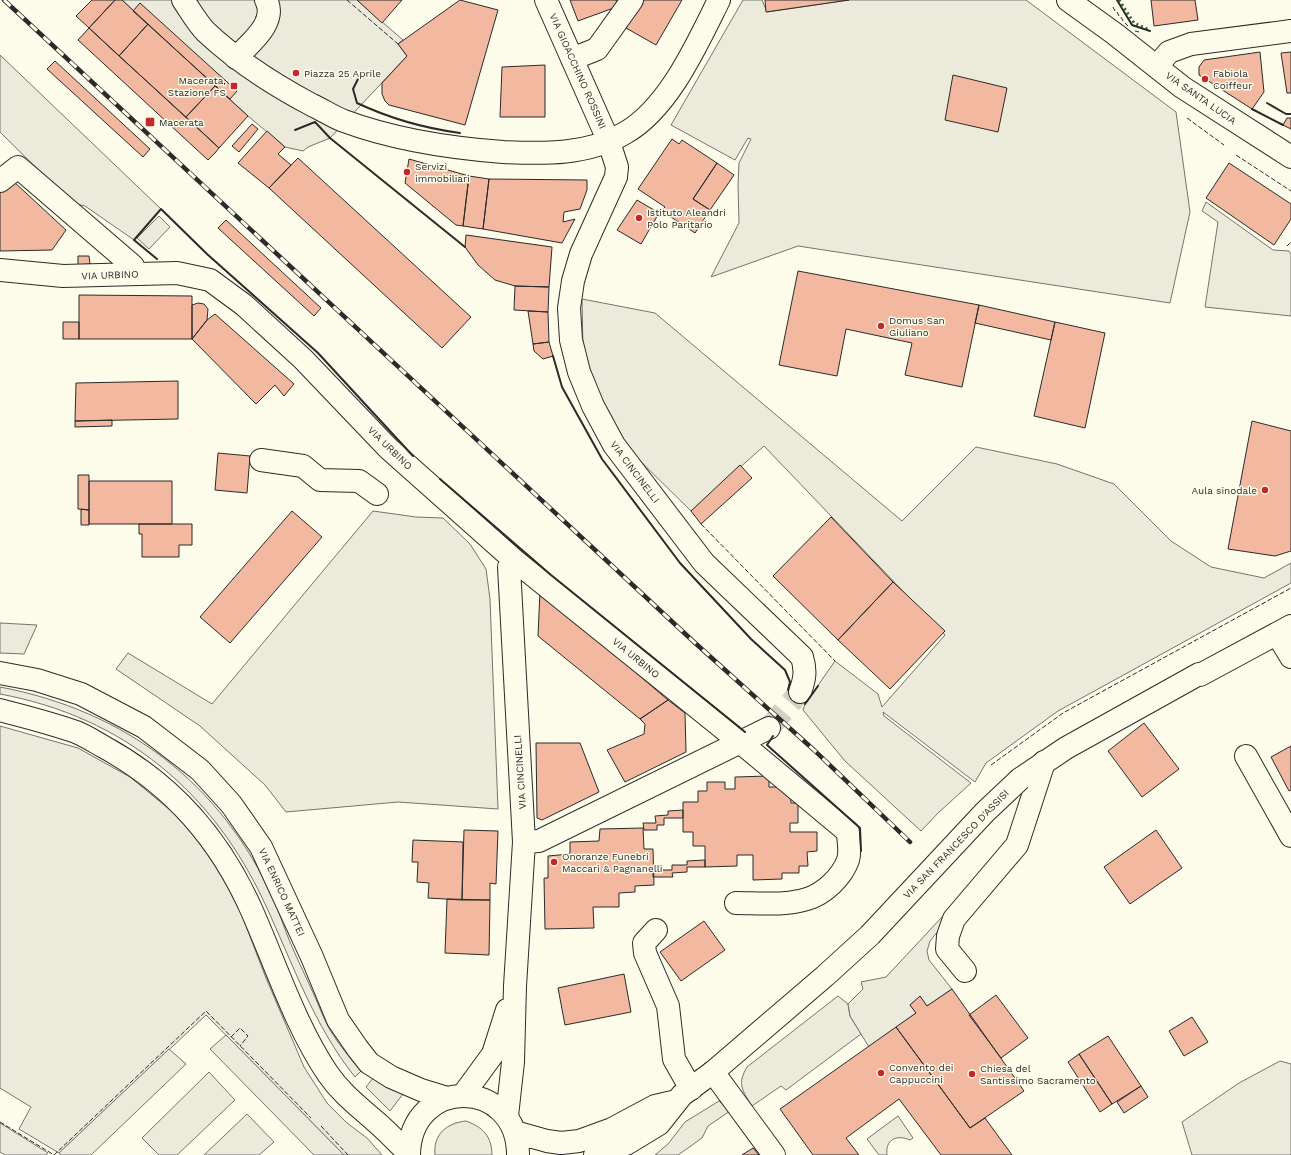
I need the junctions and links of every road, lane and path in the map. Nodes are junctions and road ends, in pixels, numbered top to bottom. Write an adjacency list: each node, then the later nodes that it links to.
1 (266, 0): 10 (street)
2 (546, 0): 11 (street, VIA GIOACCHINO ROSSINI)
3 (632, 0): 11 (street)
4 (719, 0): 13 (street)
5 (1068, 0): 9 (street, VIA SANTA LUCIA)
6 (1097, 0): 9 (street, VIA SANTA LUCIA)
7 (187, 2): 10 (street)
8 (1291, 31): 12 (street)
9 (1115, 34): 12 (street, VIA SANTA LUCIA)
10 (236, 58): 13 (street)
11 (572, 59): 13 (street, VIA GIOACCHINO ROSSINI)
12 (1157, 66): 14 (street, VIA SANTA LUCIA)
13 (609, 142): 24 (street, VIA CINCINELLI)
14 (1291, 157)
15 (0, 181): 17 (street)
16 (0, 270): 17 (street, VIA URBINO)
17 (133, 274): 20 (street, VIA URBINO)
18 (261, 460): 19 (street)
19 (377, 494)
20 (514, 560): 27 (street, VIA URBINO); 32 (street, VIA CINCINELLI)
21 (1284, 630): 22 (street); 29 (street, VIA SAN FRANCESCO D'ASSISI)
22 (1291, 657)
23 (0, 673): 39 (street, VIA ENRICO MATTEI)
24 (800, 692)
25 (0, 710): 42 (street)
26 (769, 728): 27 (street)
27 (740, 742): 32 (street); 33 (street, VIA URBINO)
28 (1246, 756): 30 (street)
29 (1044, 762): 35 (street); 37 (street, VIA SAN FRANCESCO D'ASSISI, bridge)
30 (1284, 806): 31 (street)
31 (1291, 836)
32 (524, 842): 36 (street, VIA CINCINELLI)
33 (736, 903)
34 (656, 930): 38 (street)
35 (965, 971)
36 (515, 986): 39 (street, VIA CINCINELLI); 40 (street, VIA CINCINELLI)
37 (713, 1072): 38 (street, VIA SAN FRANCESCO D'ASSISI); 45 (street)
38 (684, 1095): 40 (street, VIA SAN FRANCESCO D'ASSISI); 41 (street, VIA SAN FRANCESCO D'ASSISI)
39 (455, 1097): 40 (street, VIA ENRICO MATTEI); 42 (street)
40 (511, 1124): 43 (street)
41 (623, 1149): 44 (street, VIA SAN FRANCESCO D'ASSISI)
42 (409, 1155)
43 (518, 1155)
44 (596, 1155)
45 (774, 1155)

